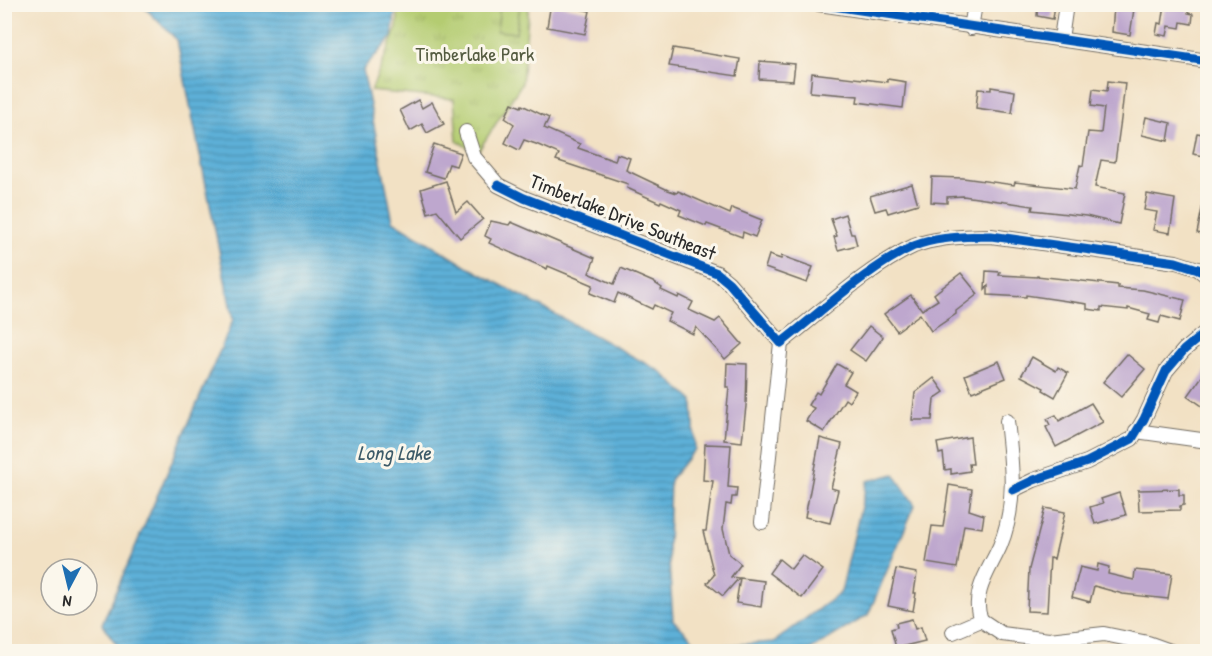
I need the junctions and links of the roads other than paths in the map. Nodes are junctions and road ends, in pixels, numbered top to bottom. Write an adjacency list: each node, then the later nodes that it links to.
1 (819, 4): 5 (street)
2 (917, 4): 5 (street)
3 (975, 4): 6 (street)
4 (1066, 4): 7 (street)
5 (916, 19): 6 (street)
6 (971, 28): 7 (street)
7 (1061, 39): 8 (street)
8 (1208, 61)
9 (466, 132): 12 (street, Timberlake Drive Southeast)
10 (1208, 277): 12 (street)
11 (1208, 330): 14 (street)
12 (780, 344): 17 (street)
13 (1007, 421): 16 (street)
14 (1136, 432): 15 (street); 16 (street)
15 (1208, 441)
16 (1013, 490): 18 (street)
17 (762, 522)
18 (981, 620): 19 (street); 20 (street)
19 (953, 632)
20 (1173, 651)

